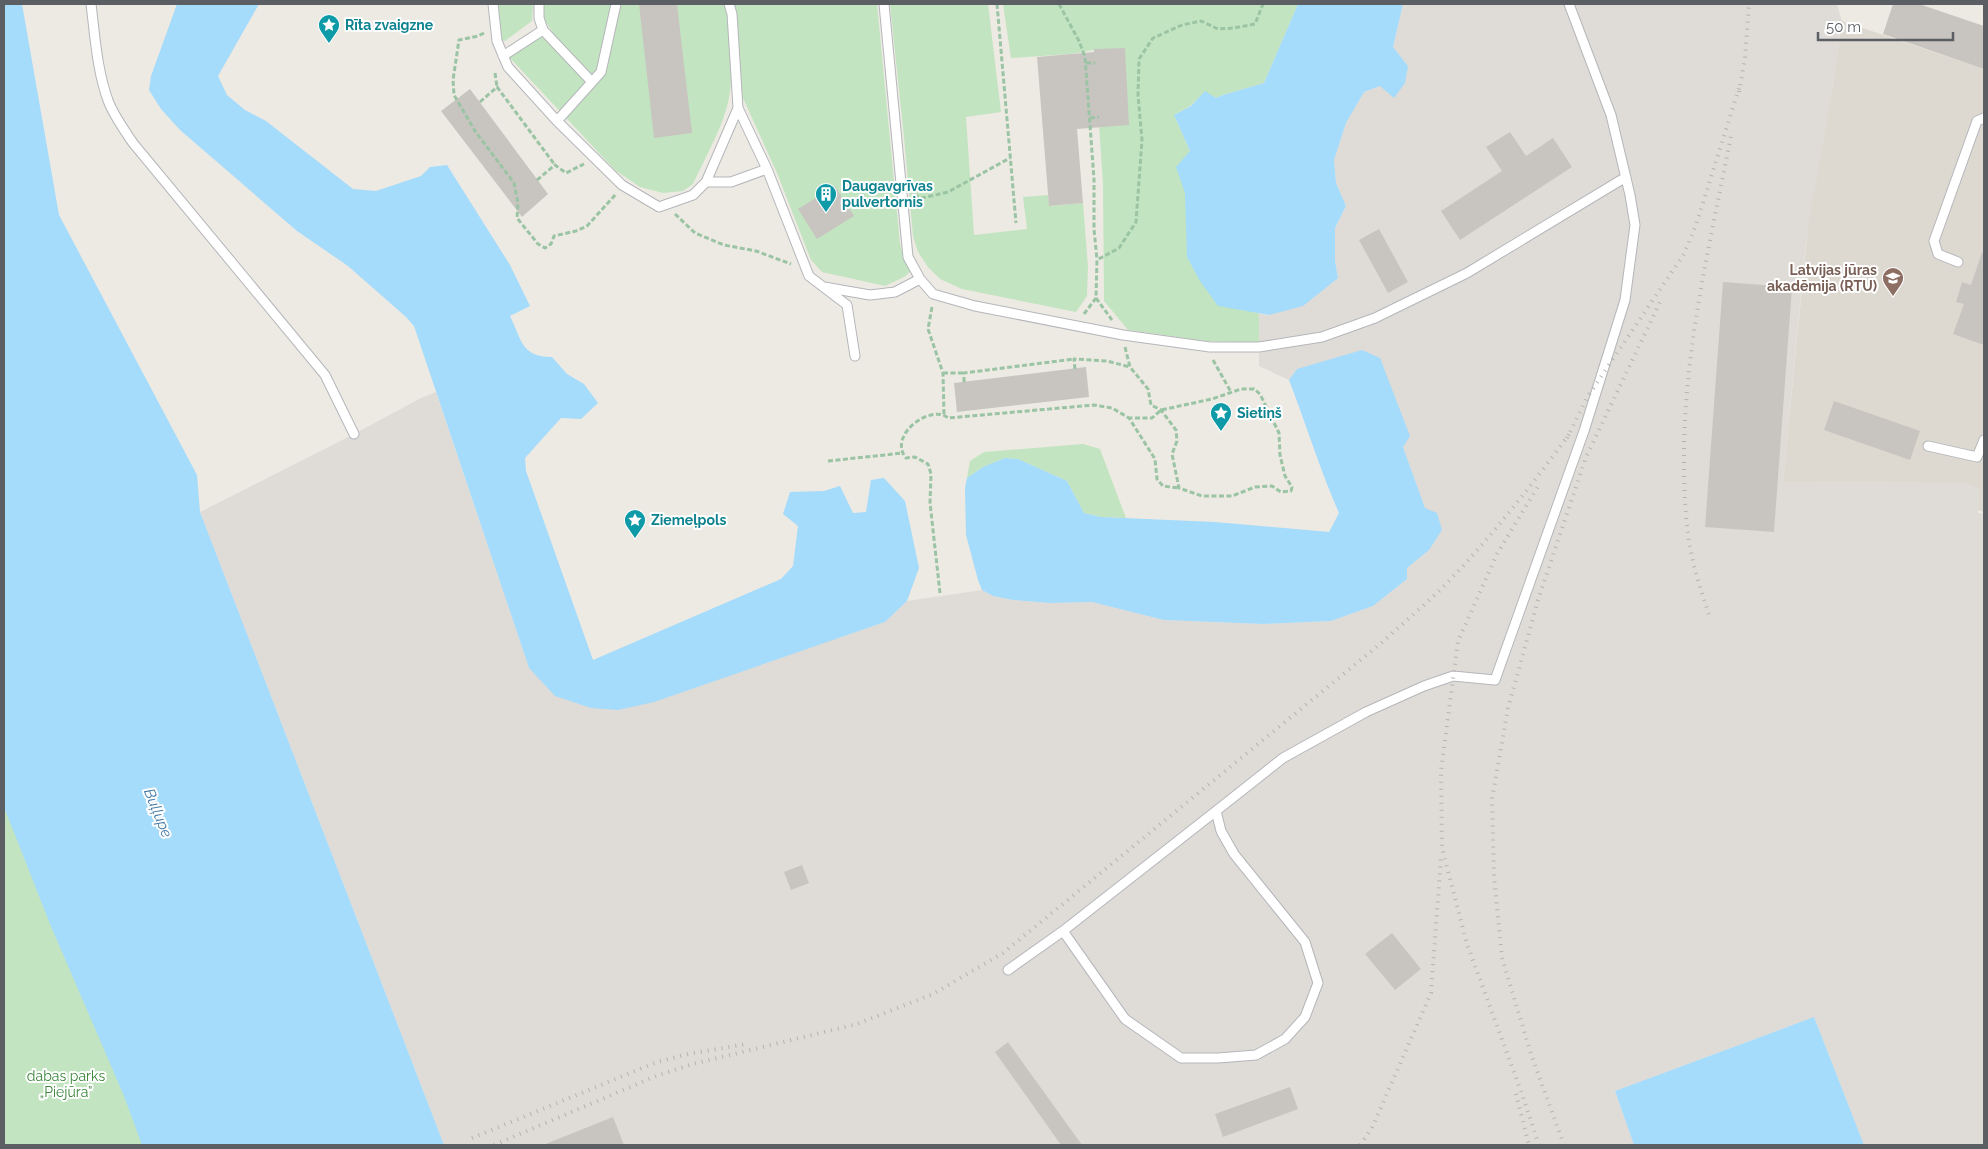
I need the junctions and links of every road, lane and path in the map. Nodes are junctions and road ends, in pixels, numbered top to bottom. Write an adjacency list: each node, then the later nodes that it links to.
1 (91, 4): 55 (lane)
2 (493, 4): 11 (lane)
3 (539, 4): 12 (lane)
4 (616, 4): 16 (lane)
5 (729, 4): 18 (lane)
6 (884, 4): 31 (lane)
7 (997, 4): 23 (path)
8 (1059, 4): 14 (path)
9 (1263, 4): 34 (path)
10 (1570, 4): 27 (lane)
11 (495, 27): 13 (lane); 30 (path)
12 (543, 30): 13 (lane); 16 (lane)
13 (503, 56): 22 (lane)
14 (1086, 63): 15 (path); 20 (path)
15 (1095, 63)
16 (592, 82): 22 (lane)
17 (480, 102): 25 (path)
18 (738, 108): 26 (lane); 29 (lane)
19 (1099, 117): 20 (path)
20 (1090, 118): 34 (path)
21 (1984, 118): 35 (lane)
22 (557, 121): 24 (lane)
23 (1010, 158): 31 (path); 33 (path)
24 (595, 159): 25 (path); 30 (lane)
25 (555, 165): 28 (path)
26 (767, 169): 29 (lane); 36 (lane)
27 (1626, 177): 43 (lane); 62 (lane)
28 (537, 180)
29 (706, 182): 32 (lane)
30 (622, 185): 32 (lane)
31 (902, 190): 37 (lane)
32 (659, 207): 36 (path)
33 (1016, 223)
34 (1097, 260): 40 (path)
35 (1958, 262)
36 (809, 276): 38 (lane)
37 (920, 279): 38 (lane); 39 (lane)
38 (823, 287): 44 (lane)
39 (934, 294): 41 (lane); 48 (path)
40 (1096, 298): 41 (path); 42 (path)
41 (1076, 325): 42 (lane)
42 (1123, 335): 43 (lane); 46 (path)
43 (1210, 347): 51 (path)
44 (854, 356)
45 (1074, 360): 46 (path); 47 (path); 49 (path)
46 (1130, 367): 52 (path)
47 (1076, 369)
48 (943, 373): 49 (path); 53 (path)
49 (964, 373): 50 (path)
50 (964, 382)
51 (1231, 392): 52 (path); 60 (path)
52 (1161, 410): 54 (path); 60 (path)
53 (944, 415): 54 (path); 58 (path)
54 (1129, 418): 60 (path)
55 (354, 434)
56 (1984, 440): 57 (lane)
57 (1928, 446)
58 (903, 454): 59 (path); 61 (path)
59 (828, 461)
60 (1179, 488)
61 (940, 593)
62 (1216, 811): 63 (lane); 63 (lane)
63 (1063, 931): 64 (lane)
64 (1008, 970)

